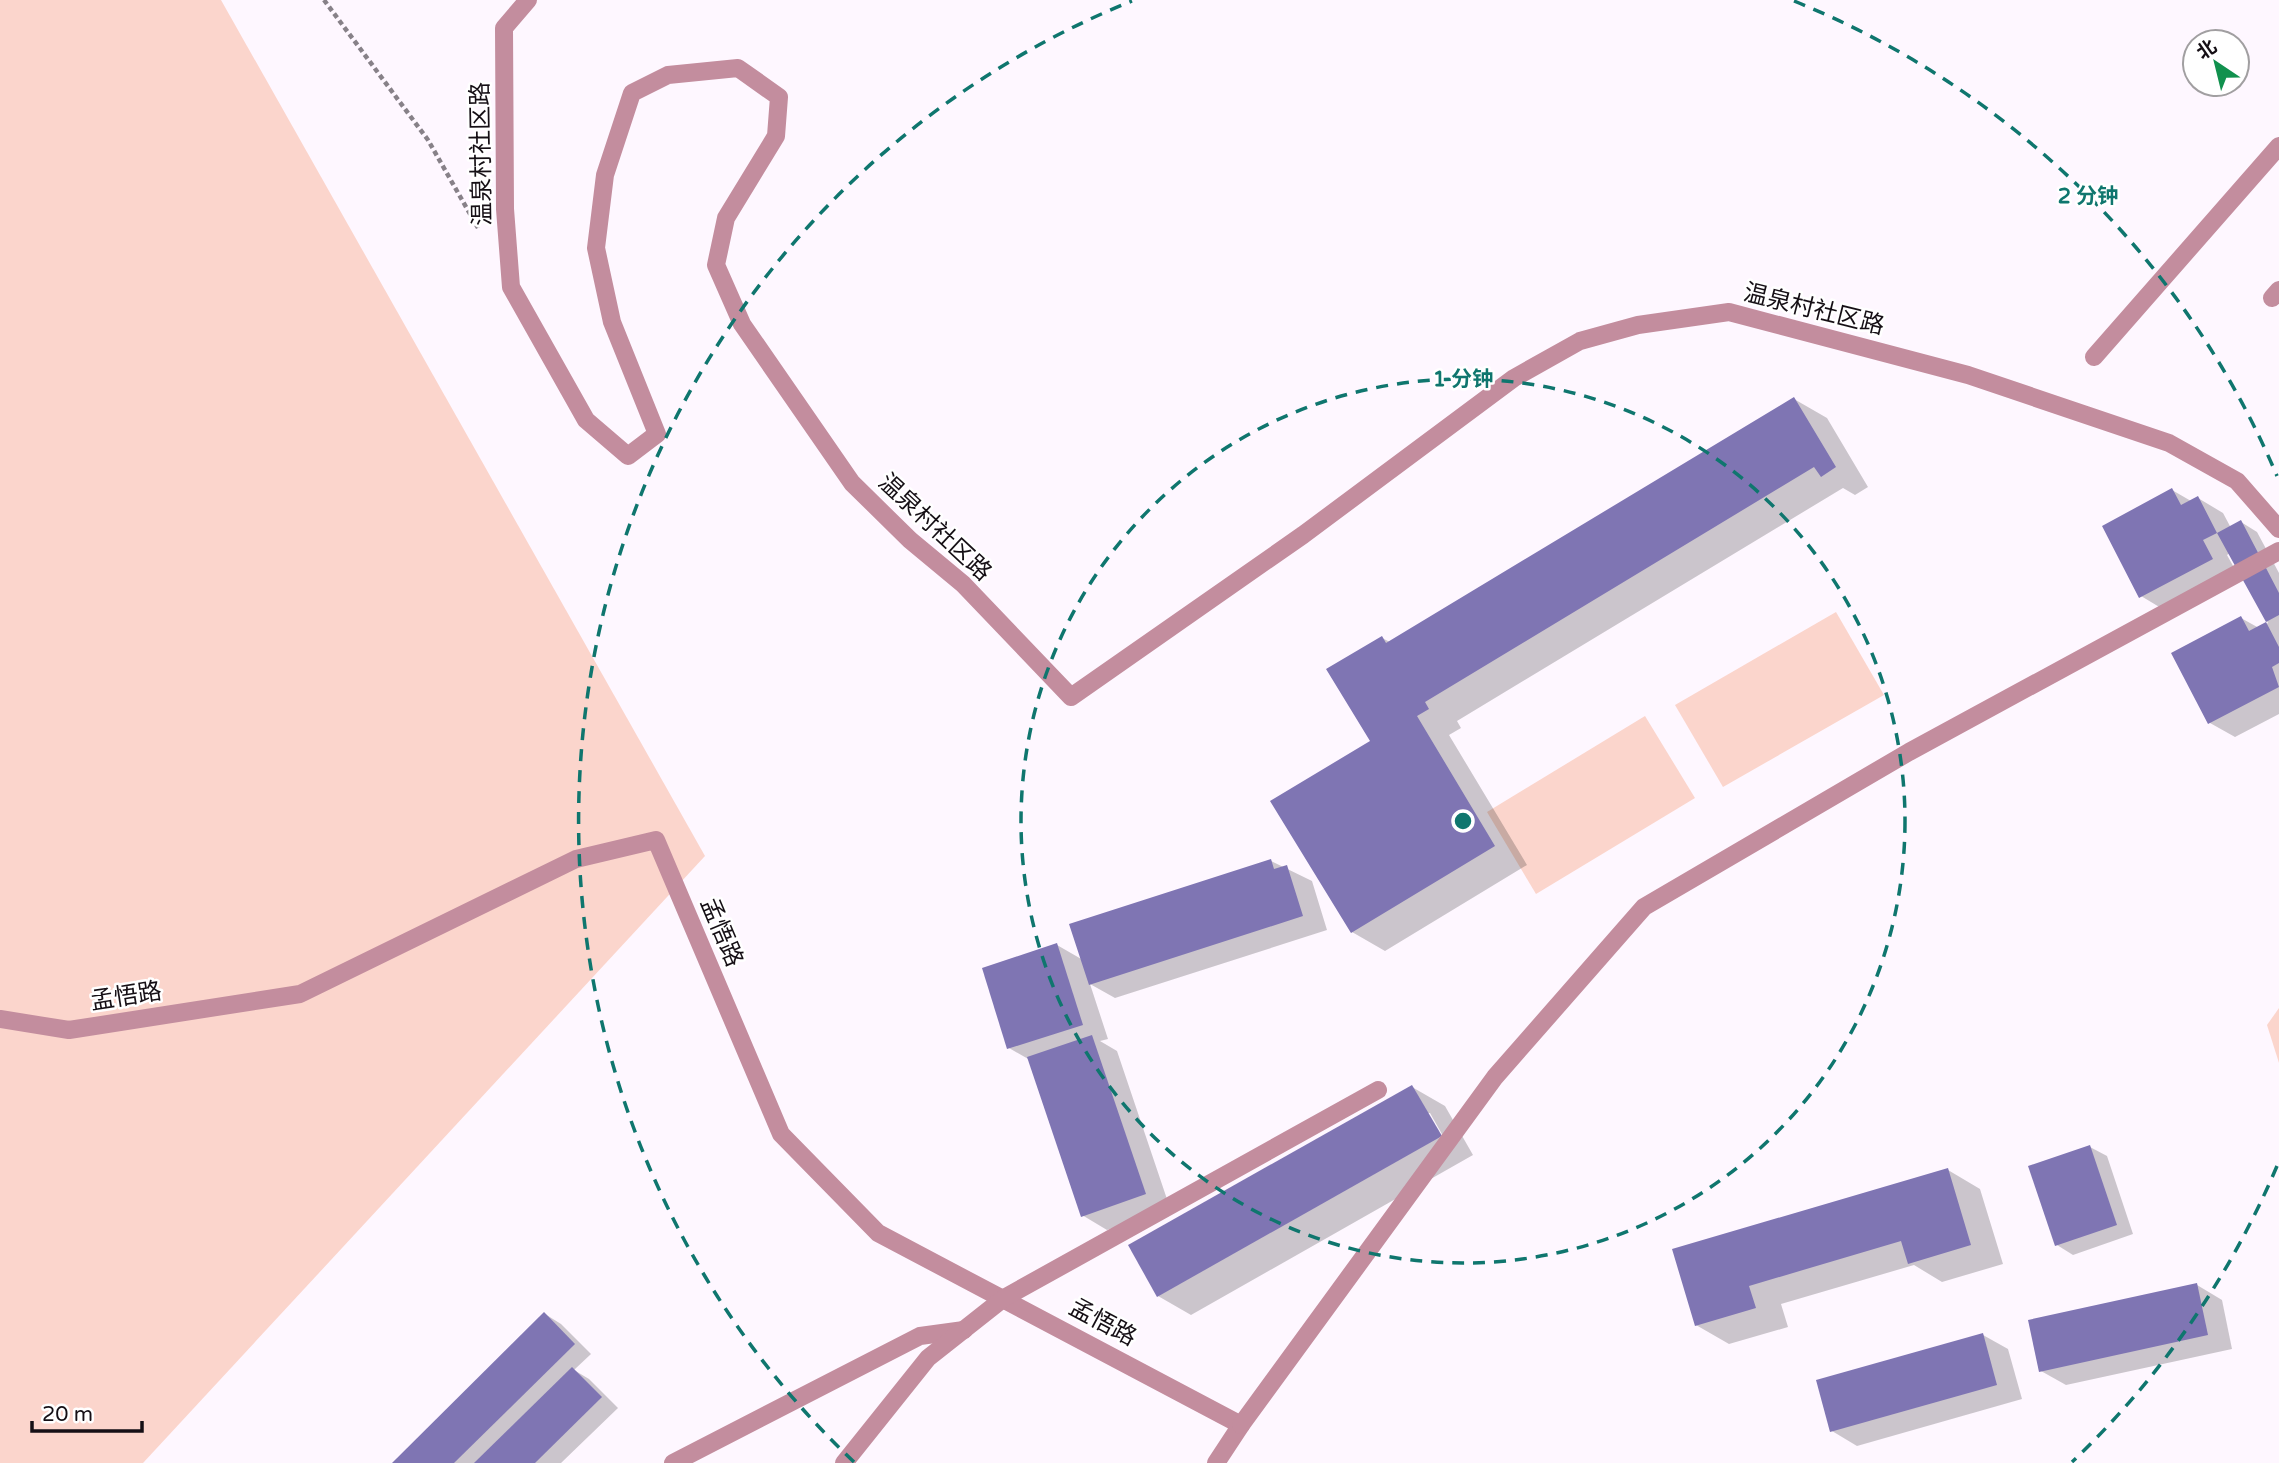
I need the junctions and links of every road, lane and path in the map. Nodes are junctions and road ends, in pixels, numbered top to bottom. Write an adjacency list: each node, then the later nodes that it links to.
1 (324, 0): 4 (path)
2 (528, 0): 6 (street, 温泉村社区路)
3 (2279, 146): 5 (street)
4 (479, 230)
5 (2094, 357)
6 (2279, 528)
7 (2279, 551): 12 (street)
8 (0, 1019): 10 (street, 孟悟路)
9 (1378, 1090): 10 (street)
10 (1004, 1298): 11 (street); 12 (street, 孟悟路)
11 (964, 1330): 13 (street); 14 (street)
12 (1241, 1424): 15 (street)
13 (673, 1463)
14 (844, 1463)
15 (1216, 1463)

